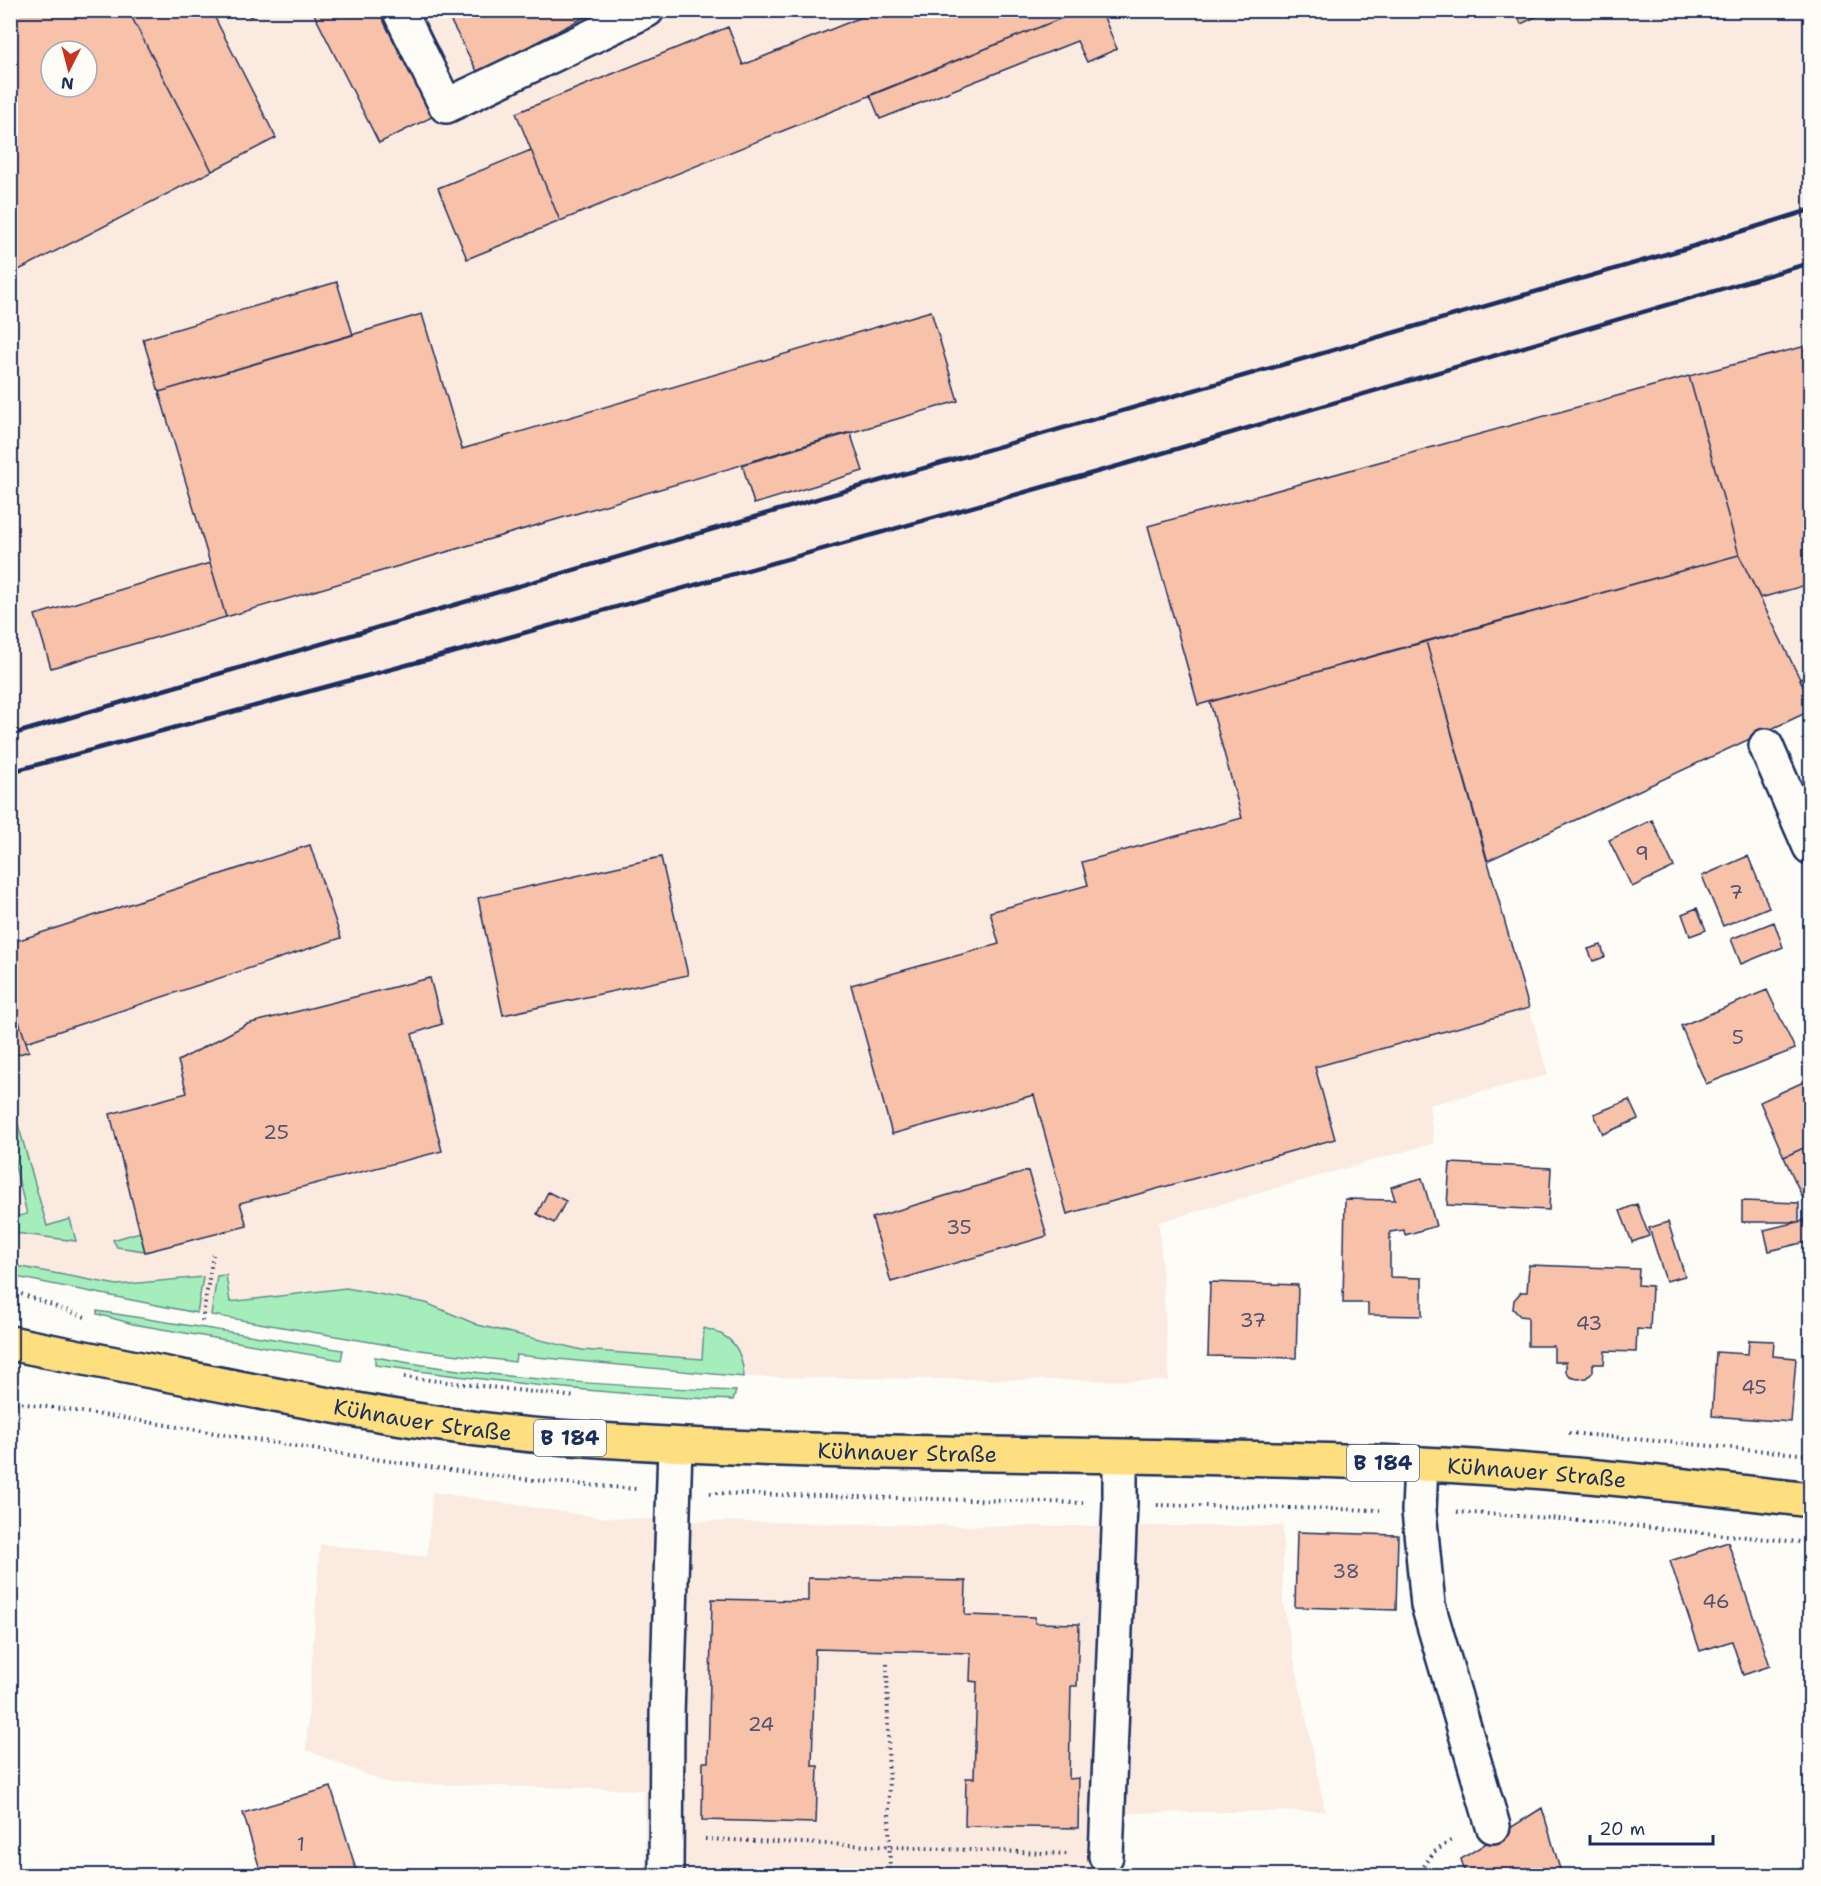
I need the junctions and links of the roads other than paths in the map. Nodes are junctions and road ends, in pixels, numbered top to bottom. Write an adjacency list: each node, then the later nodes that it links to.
1 (399, 10): 2 (street)
2 (647, 10)
3 (1766, 746): 4 (street)
4 (1810, 846)
5 (10, 1343): 6 (main road, Kühnauer Straße / B 184)
6 (675, 1445): 7 (main road, Kühnauer Straße / B 184); 12 (street)
7 (1120, 1458): 8 (main road, Kühnauer Straße / B 184); 11 (street)
8 (1421, 1464): 9 (main road, Kühnauer Straße / B 184); 10 (street)
9 (1810, 1500)
10 (1493, 1826)
11 (1106, 1856)
12 (666, 1875)

